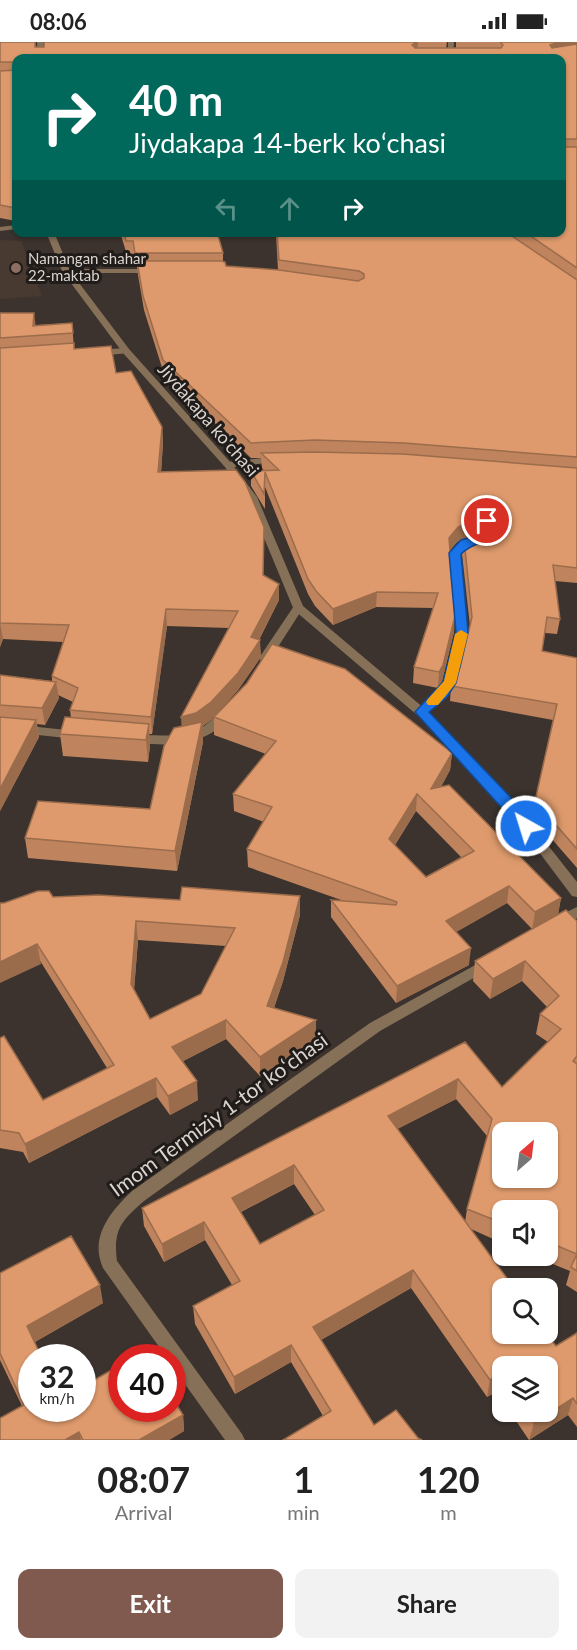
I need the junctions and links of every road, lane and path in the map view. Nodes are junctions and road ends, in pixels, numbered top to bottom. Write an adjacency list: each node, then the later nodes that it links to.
1 (52, 237): 2 (street, Jiydakapa ko'chasi)
2 (66, 271): 3 (street); 4 (street, Jiydakapa ko'chasi)
3 (160, 271)
4 (126, 351): 5 (street); 7 (street, Jiydakapa ko'chasi)
5 (92, 353)
6 (288, 459): 7 (street)
7 (228, 465): 9 (street, Jiydakapa ko'chasi)
8 (487, 521): 12 (street)
9 (298, 608): 10 (street); 12 (street, Jiydakapa ko'chasi)
10 (261, 665)
11 (235, 702): 15 (street)
12 (421, 712): 16 (street, Jiydakapa ko'chasi)
13 (0, 727): 14 (street)
14 (89, 736)
15 (124, 738)
16 (577, 892)
17 (577, 912): 18 (street)
18 (547, 929)
19 (496, 958): 20 (street, Imom Termiziy 1-tor koʻchasi)
20 (236, 1440)

